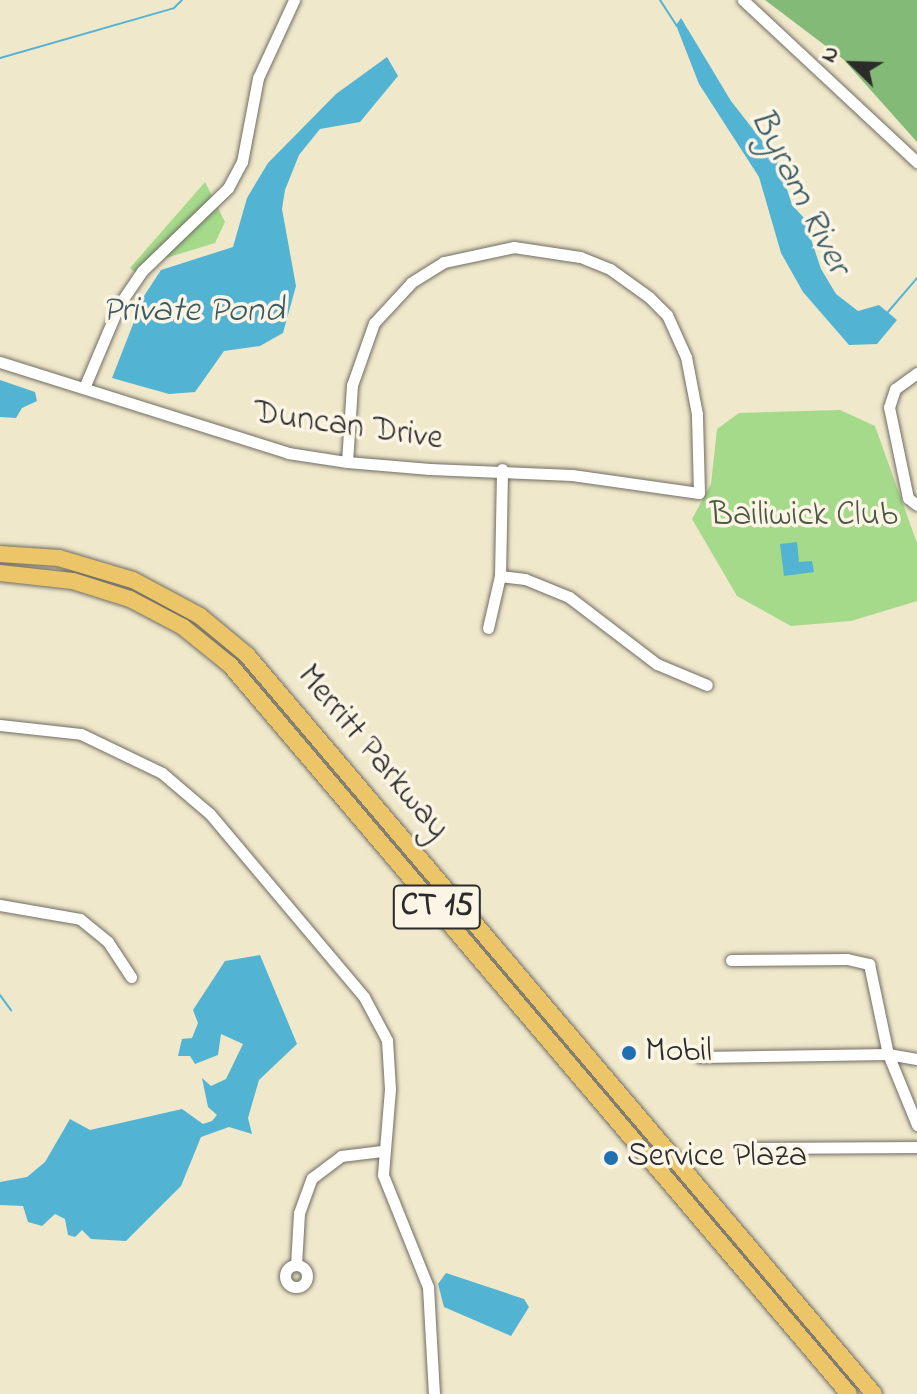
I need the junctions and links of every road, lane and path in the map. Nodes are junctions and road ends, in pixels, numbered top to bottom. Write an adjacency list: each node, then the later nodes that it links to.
1 (294, 0): 6 (street)
2 (743, 0): 3 (street)
3 (917, 162)
4 (0, 362): 6 (street, Duncan Drive)
5 (917, 373): 9 (street)
6 (84, 388): 7 (street, Duncan Drive)
7 (347, 462): 8 (street, Duncan Drive); 8 (street, Duncan Drive)
8 (502, 469): 12 (street)
9 (917, 505)
10 (0, 554): 27 (highway, Merritt Parkway / CT 15)
11 (0, 573): 28 (highway, Merritt Parkway / CT 15)
12 (500, 576): 13 (street); 14 (street)
13 (488, 628)
14 (707, 685)
15 (0, 725): 25 (street)
16 (0, 905): 18 (street)
17 (731, 960): 19 (street)
18 (131, 977)
19 (888, 1054): 20 (street); 21 (street); 22 (street)
20 (700, 1057)
21 (917, 1059)
22 (917, 1125)
23 (917, 1147): 24 (street)
24 (753, 1148)
25 (382, 1151): 26 (street); 29 (street)
26 (296, 1265)
27 (846, 1361): 30 (highway, Merritt Parkway / CT 15); 31 (highway)
28 (845, 1390)
29 (434, 1394)
30 (874, 1394)
31 (883, 1394)

